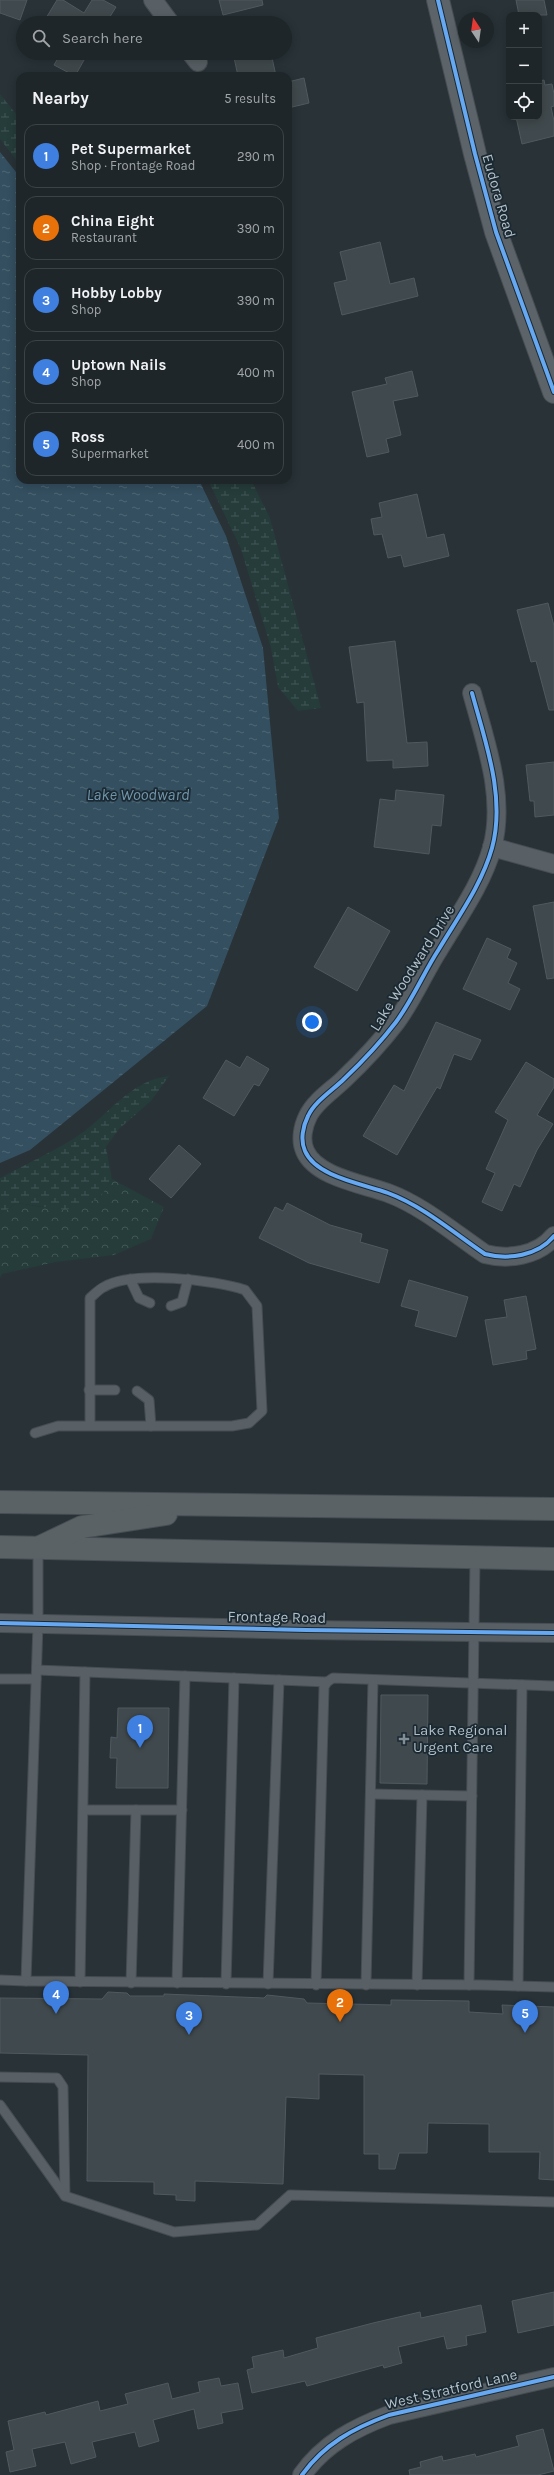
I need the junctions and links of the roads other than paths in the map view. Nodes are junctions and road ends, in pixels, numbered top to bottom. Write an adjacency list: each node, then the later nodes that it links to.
1 (153, 0): 3 (street)
2 (438, 0): 4 (street, Eudora Road)
3 (165, 16)
4 (554, 392)
5 (472, 693): 6 (street, Lake Woodward Drive)
6 (492, 847): 7 (street); 8 (street, Lake Woodward Drive)
7 (554, 864)
8 (554, 1236)
9 (130, 1279): 10 (lane); 11 (lane); 13 (lane)
10 (188, 1279): 12 (lane); 17 (lane)
11 (150, 1303)
12 (171, 1306)
13 (89, 1390): 14 (lane); 16 (lane)
14 (115, 1390)
15 (137, 1391): 17 (lane)
16 (90, 1426): 17 (lane); 18 (lane)
17 (151, 1426)
18 (35, 1433)
19 (0, 1502): 20 (main road)
20 (227, 1505): 21 (main road); 23 (main road)
21 (554, 1509)
22 (0, 1547): 23 (main road)
23 (38, 1548): 24 (main road); 27 (lane)
24 (476, 1558): 25 (main road); 28 (lane)
25 (554, 1559)
26 (0, 1623): 27 (street, Frontage Road)
27 (38, 1624): 28 (street, Frontage Road); 31 (lane)
28 (474, 1631): 29 (street, Frontage Road); 38 (lane)
29 (554, 1632)
30 (85, 1672): 31 (lane); 32 (lane); 44 (lane)
31 (36, 1675): 34 (lane); 48 (lane)
32 (185, 1676): 33 (lane); 46 (lane)
33 (234, 1678): 35 (lane); 52 (lane)
34 (0, 1679)
35 (279, 1680): 37 (lane); 53 (lane)
36 (373, 1680): 37 (lane); 38 (lane); 41 (lane)
37 (327, 1682): 54 (lane)
38 (473, 1683): 39 (lane); 43 (lane)
39 (522, 1685): 40 (lane); 58 (lane)
40 (554, 1686)
41 (371, 1794): 42 (lane); 55 (lane)
42 (422, 1795): 43 (lane); 56 (lane)
43 (472, 1796): 57 (lane)
44 (84, 1810): 45 (lane); 49 (lane)
45 (136, 1810): 46 (lane); 50 (lane)
46 (182, 1810): 51 (lane)
47 (0, 1980): 48 (lane)
48 (26, 1982): 49 (lane)
49 (80, 1982): 50 (lane)
50 (130, 1983): 51 (lane)
51 (177, 1983): 52 (lane)
52 (226, 1984): 53 (lane)
53 (268, 1984): 54 (lane)
54 (316, 1985): 55 (lane)
55 (366, 1985): 56 (lane)
56 (417, 1985): 57 (lane)
57 (469, 1985): 58 (lane)
58 (518, 1986): 59 (lane)
59 (554, 1987)
60 (0, 2077): 62 (lane)
61 (0, 2105): 62 (lane)
62 (65, 2196): 63 (lane)
63 (554, 2202)
64 (554, 2377): 65 (street, West Stratford Lane)
65 (302, 2475)

